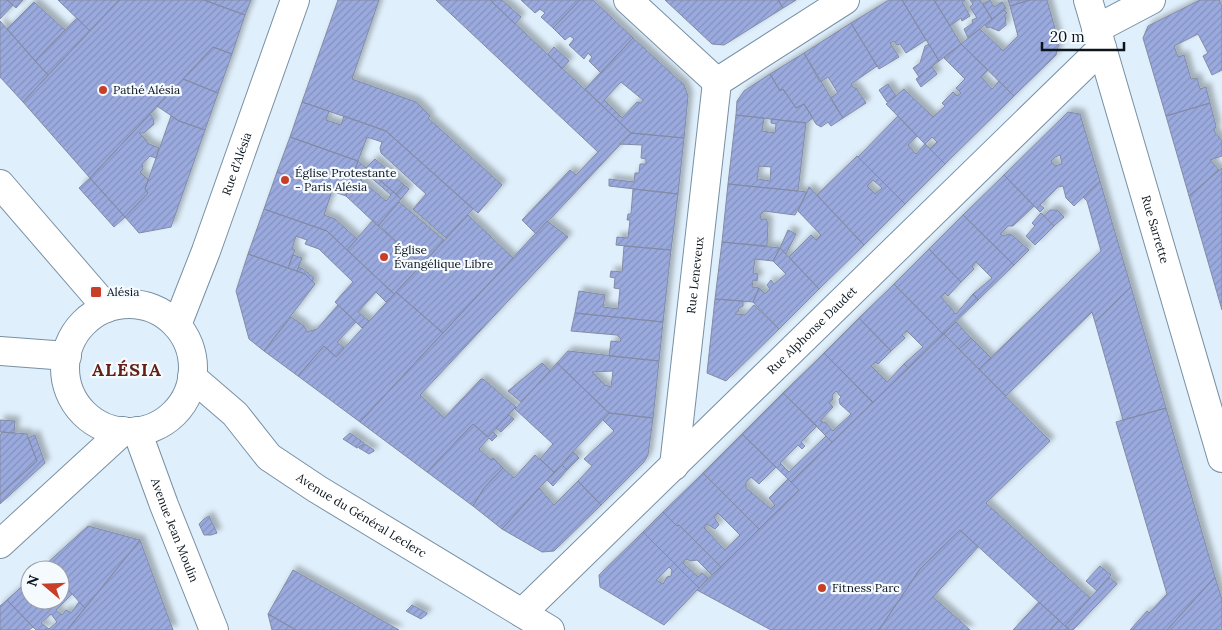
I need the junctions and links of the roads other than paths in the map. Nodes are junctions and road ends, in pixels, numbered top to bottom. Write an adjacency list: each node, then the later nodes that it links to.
1 (295, 0): 10 (street, Rue d'Alésia)
2 (628, 0): 7 (street)
3 (845, 0): 7 (street)
4 (1088, 0): 6 (street, Rue Sarrette)
5 (1151, 0): 6 (street, Rue Alphonse Daudet)
6 (1099, 38): 15 (street, Rue Sarrette); 16 (street, Rue Alphonse Daudet)
7 (716, 82): 16 (street, Rue Leneveux)
8 (0, 184): 9 (street)
9 (107, 308): 10 (street); 12 (street)
10 (177, 325): 13 (street)
11 (0, 351): 12 (street)
12 (67, 356): 14 (street)
13 (192, 377): 14 (street); 18 (street, Avenue du Général Leclerc)
14 (130, 431): 17 (street); 19 (street, Avenue Jean Moulin)
15 (1222, 458)
16 (674, 466): 18 (street, Rue Alphonse Daudet)
17 (0, 544)
18 (522, 613): 20 (street, Avenue du Général Leclerc)
19 (214, 630)
20 (550, 630)

